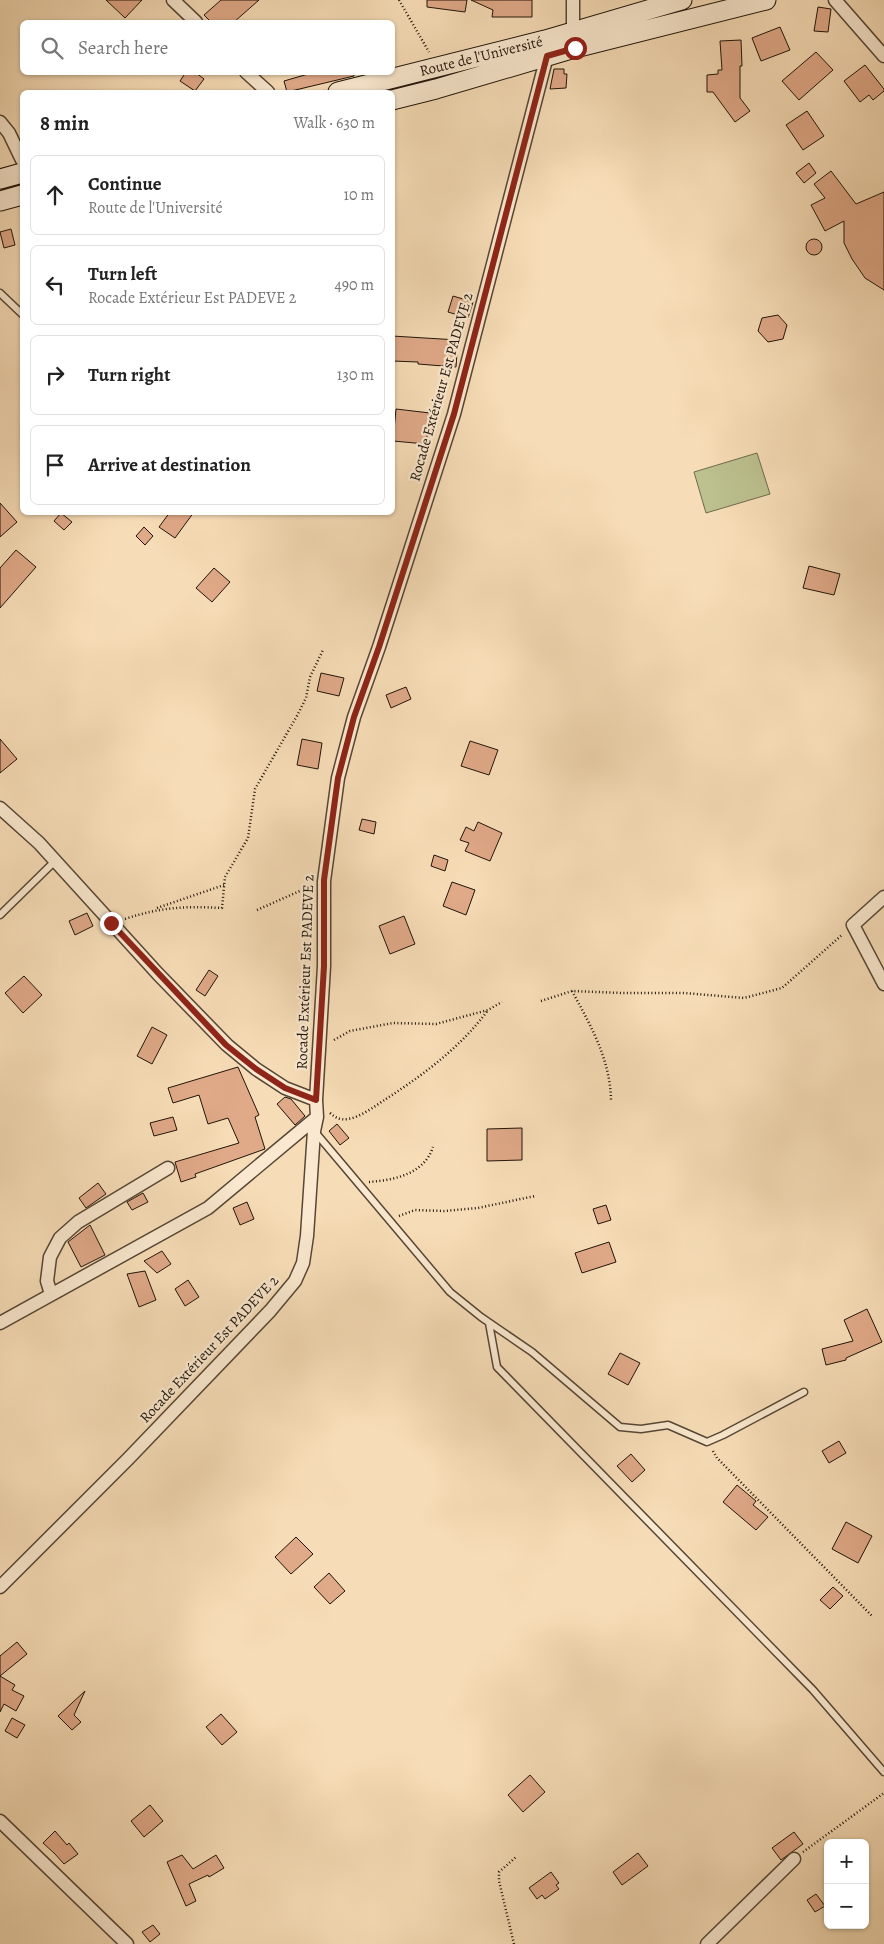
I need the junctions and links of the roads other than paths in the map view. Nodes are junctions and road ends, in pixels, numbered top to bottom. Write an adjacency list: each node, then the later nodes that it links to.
1 (173, 0): 6 (street)
2 (573, 0): 7 (street)
3 (682, 0): 7 (main road, Route de l'Université)
4 (766, 0): 8 (main road, Route de l'Université)
5 (835, 0): 9 (street)
6 (194, 20)
7 (574, 32): 12 (main road, Route de l'Université)
8 (547, 56): 13 (main road, Route de l'Université); 27 (street, Rocade Extérieur Est PADEVE 2)
9 (884, 56)
10 (249, 75): 11 (street)
11 (266, 90)
12 (346, 90)
13 (395, 99)
14 (0, 122): 15 (street)
15 (20, 156)
16 (20, 174): 17 (main road)
17 (0, 179)
18 (20, 196): 19 (main road)
19 (0, 201)
20 (0, 292): 21 (lane)
21 (20, 312)
22 (0, 808): 23 (street)
23 (55, 862): 25 (lane); 27 (street)
24 (884, 897): 26 (street)
25 (0, 915)
26 (884, 984)
27 (316, 1100): 28 (street, Rocade Extérieur Est PADEVE 2)
28 (317, 1117): 29 (street, Rocade Extérieur Est PADEVE 2); 31 (street)
29 (314, 1131): 33 (lane); 35 (street, Rocade Extérieur Est PADEVE 2)
30 (168, 1168): 31 (street)
31 (51, 1294): 32 (street)
32 (0, 1323)
33 (489, 1323): 34 (lane); 36 (lane)
34 (804, 1392)
35 (0, 1587)
36 (884, 1772)
37 (0, 1821): 39 (street)
38 (794, 1859): 40 (street)
39 (127, 1944)
40 (707, 1944)

